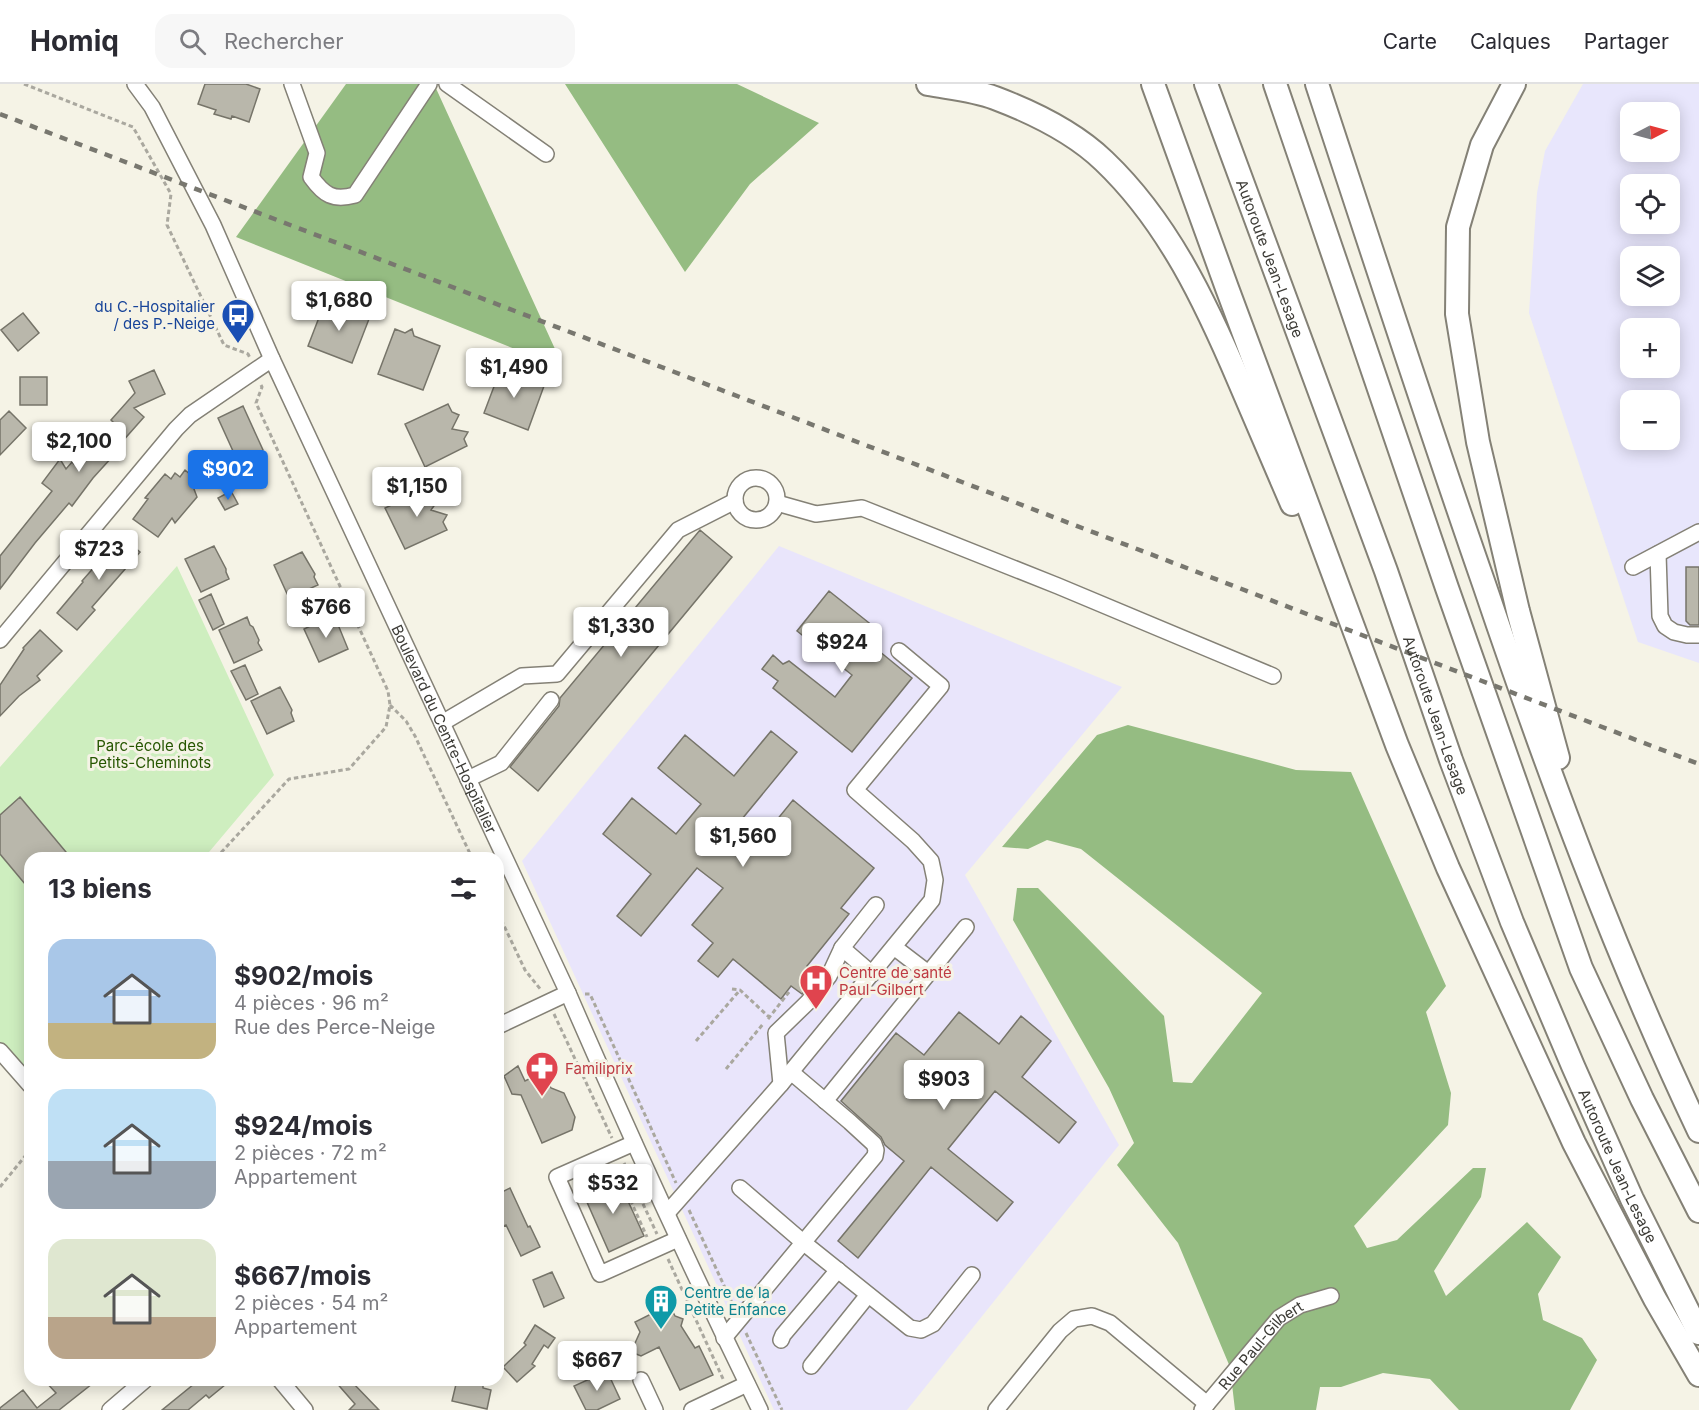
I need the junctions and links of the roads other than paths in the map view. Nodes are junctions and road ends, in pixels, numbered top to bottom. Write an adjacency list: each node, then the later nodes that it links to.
1 (135, 84): 12 (street, Boulevard du Centre-Hospitalier)
2 (292, 84): 3 (street)
3 (429, 84)
4 (447, 84): 11 (street)
5 (928, 84): 24 (highway)
6 (1153, 84): 24 (highway)
7 (1206, 84): 52 (highway, Autoroute Jean-Lesage)
8 (1275, 84): 44 (highway)
9 (1317, 84): 28 (highway)
10 (1514, 84): 28 (highway)
11 (546, 154)
12 (272, 359): 19 (street); 23 (street, Boulevard du Centre-Hospitalier)
13 (735, 501): 14 (street); 14 (street); 23 (street)
14 (777, 503): 21 (street)
15 (1699, 532): 16 (street)
16 (1658, 554): 17 (street); 18 (street)
17 (1633, 567)
18 (1699, 635)
19 (0, 640)
20 (899, 651): 31 (street)
21 (1273, 676)
22 (551, 700): 25 (street)
23 (442, 723): 25 (street, Boulevard du Centre-Hospitalier)
24 (1397, 746): 56 (highway)
25 (468, 779): 26 (street, Boulevard du Centre-Hospitalier)
26 (502, 852)
27 (504, 856): 35 (street, Boulevard du Centre-Hospitalier)
28 (1591, 881): 41 (highway)
29 (876, 905): 32 (street)
30 (966, 927): 33 (street)
31 (894, 947): 33 (street); 34 (street)
32 (842, 948): 34 (street); 39 (street)
33 (928, 973): 40 (street)
34 (872, 974): 39 (street)
35 (568, 993): 36 (street); 42 (street, Boulevard du Centre-Hospitalier)
36 (504, 1023)
37 (0, 1051): 38 (street)
38 (24, 1078)
39 (786, 1078): 40 (street); 45 (street)
40 (825, 1101): 47 (street)
41 (1699, 1131)
42 (634, 1143): 45 (street, Boulevard du Centre-Hospitalier); 46 (street)
43 (740, 1188): 47 (street)
44 (1699, 1211)
45 (667, 1213): 46 (street, Boulevard du Centre-Hospitalier)
46 (678, 1239): 53 (street, Boulevard du Centre-Hospitalier)
47 (804, 1243): 48 (street); 53 (street)
48 (838, 1270): 50 (street); 54 (street)
49 (972, 1275): 50 (street)
50 (868, 1295): 55 (street)
51 (1331, 1296): 61 (street, Rue Paul-Gilbert)
52 (1699, 1333)
53 (724, 1338): 58 (street, Boulevard du Centre-Hospitalier)
54 (781, 1340)
55 (810, 1366)
56 (1699, 1375)
57 (641, 1380): 64 (street)
58 (747, 1384): 65 (street); 66 (street, Boulevard du Centre-Hospitalier)
59 (138, 1386): 62 (street)
60 (284, 1386): 63 (street)
61 (1205, 1407): 67 (street)
62 (110, 1410)
63 (305, 1410)
64 (655, 1410)
65 (692, 1410)
66 (760, 1410)
67 (996, 1410)

